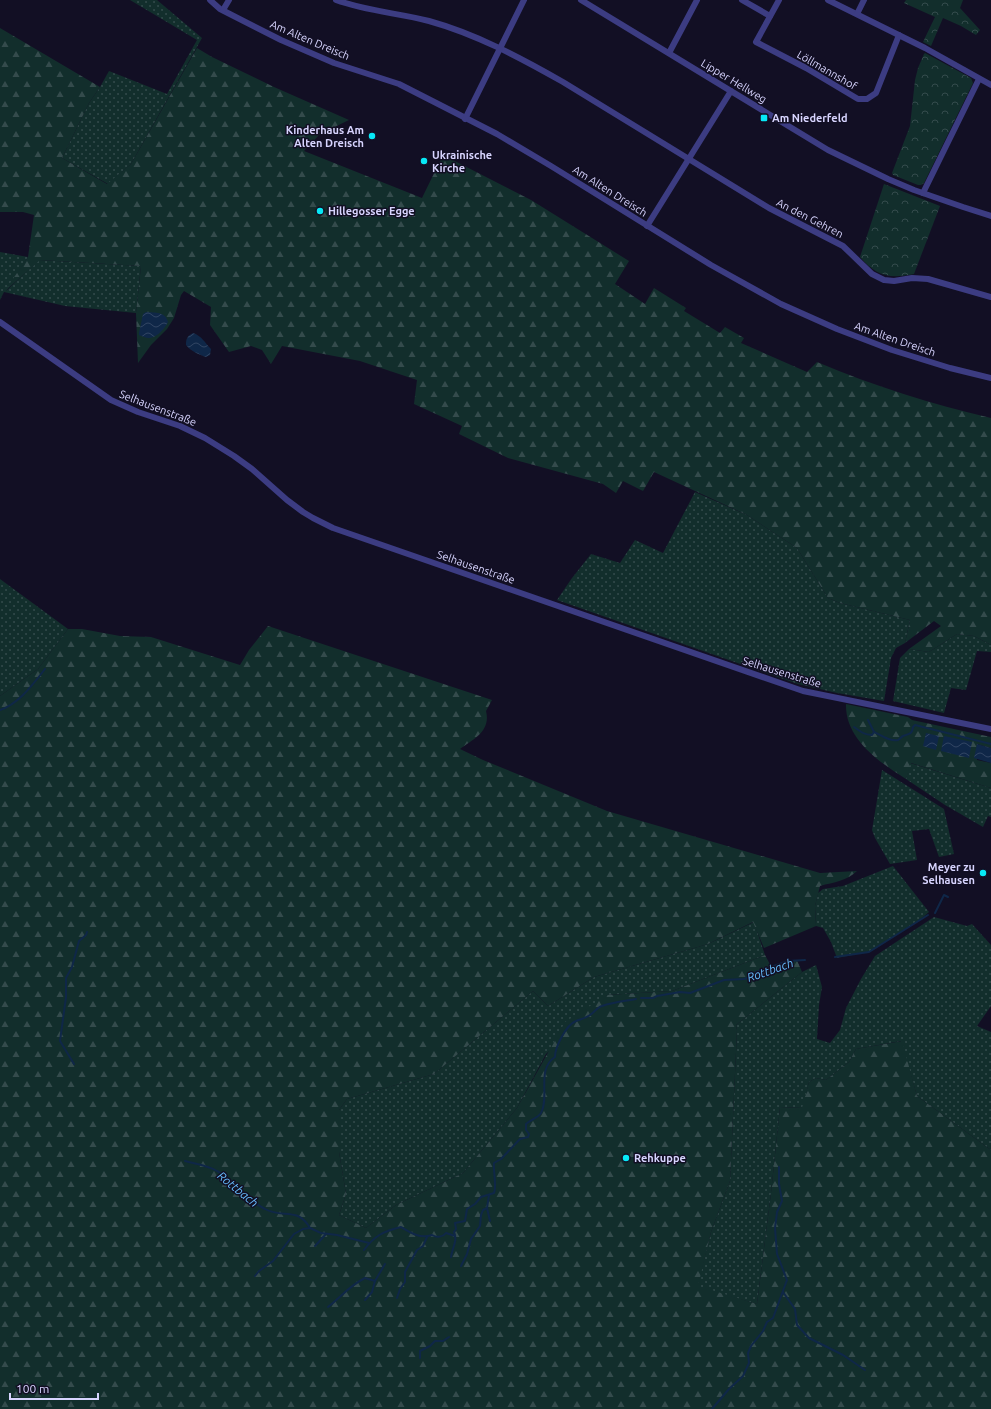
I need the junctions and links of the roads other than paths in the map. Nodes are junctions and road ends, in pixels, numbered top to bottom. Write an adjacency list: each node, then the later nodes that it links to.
1 (210, 0): 11 (street, Am Alten Dreisch)
2 (229, 0): 11 (street)
3 (336, 0): 15 (street, An den Gehren)
4 (524, 0): 15 (street)
5 (581, 0): 16 (street, Lipper Hellweg)
6 (697, 0): 16 (street)
7 (742, 0): 13 (street)
8 (778, 0): 13 (street)
9 (828, 0): 12 (street)
10 (864, 0): 12 (street)
11 (223, 10): 20 (street, Am Alten Dreisch)
12 (857, 14): 14 (street)
13 (770, 16): 14 (street, Löllmannshof)
14 (900, 35): 17 (street)
15 (499, 49): 20 (street); 21 (street, An den Gehren)
16 (669, 53): 19 (street, Lipper Hellweg)
17 (979, 79): 18 (street); 22 (street)
18 (991, 85)
19 (731, 91): 21 (street); 22 (street, Lipper Hellweg)
20 (465, 118): 24 (street, Am Alten Dreisch)
21 (688, 159): 24 (street); 25 (street, An den Gehren)
22 (923, 193): 23 (street, Lipper Hellweg)
23 (991, 216)
24 (648, 226): 27 (street, Am Alten Dreisch)
25 (991, 297)
26 (0, 322): 28 (street, Selhausenstraße)
27 (991, 378)
28 (991, 729)

